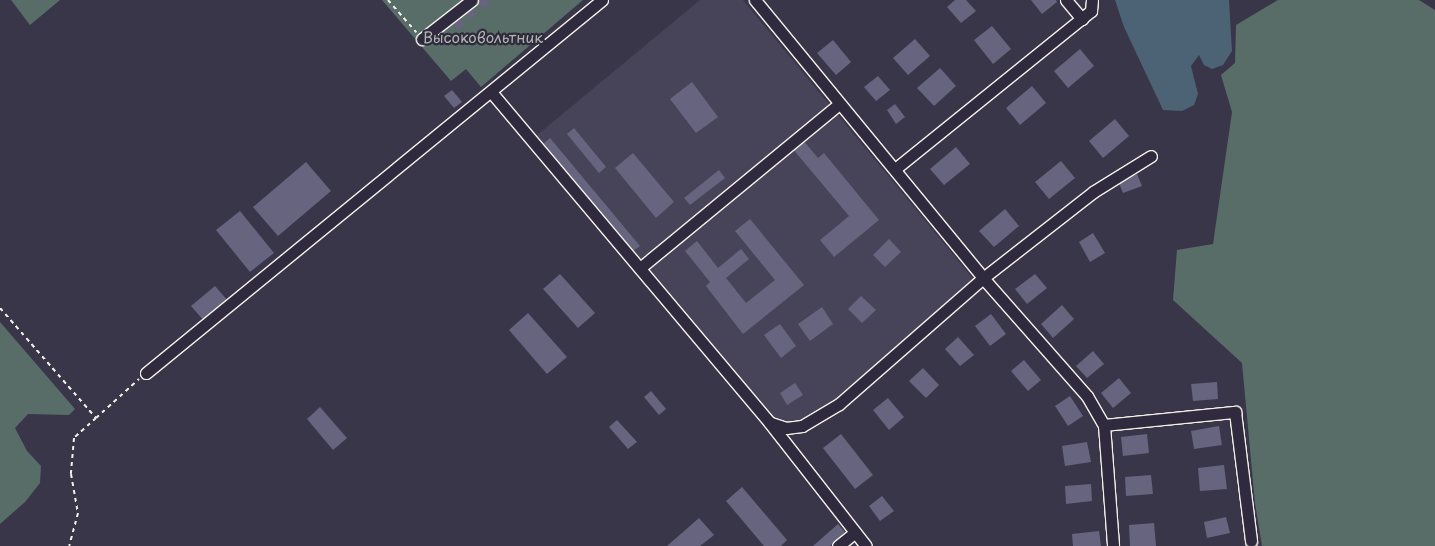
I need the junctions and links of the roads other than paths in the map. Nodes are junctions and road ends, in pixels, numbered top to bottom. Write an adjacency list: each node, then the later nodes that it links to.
1 (472, 0): 7 (street)
2 (602, 0): 8 (street)
3 (755, 0): 9 (street)
4 (1066, 0): 6 (street)
5 (1092, 0): 6 (street)
6 (1082, 19): 11 (street)
7 (422, 39)
8 (492, 93): 12 (street); 14 (street)
9 (838, 104): 11 (street); 12 (street)
10 (1151, 156): 13 (street)
11 (895, 169): 13 (street)
12 (640, 268): 15 (street)
13 (983, 278): 15 (street); 16 (street)
14 (146, 374)
15 (769, 422): 17 (street)
16 (1104, 425): 18 (street); 21 (street)
17 (855, 532): 19 (street); 20 (street)
18 (1251, 542)
19 (838, 546)
20 (866, 546)
21 (1113, 546)

